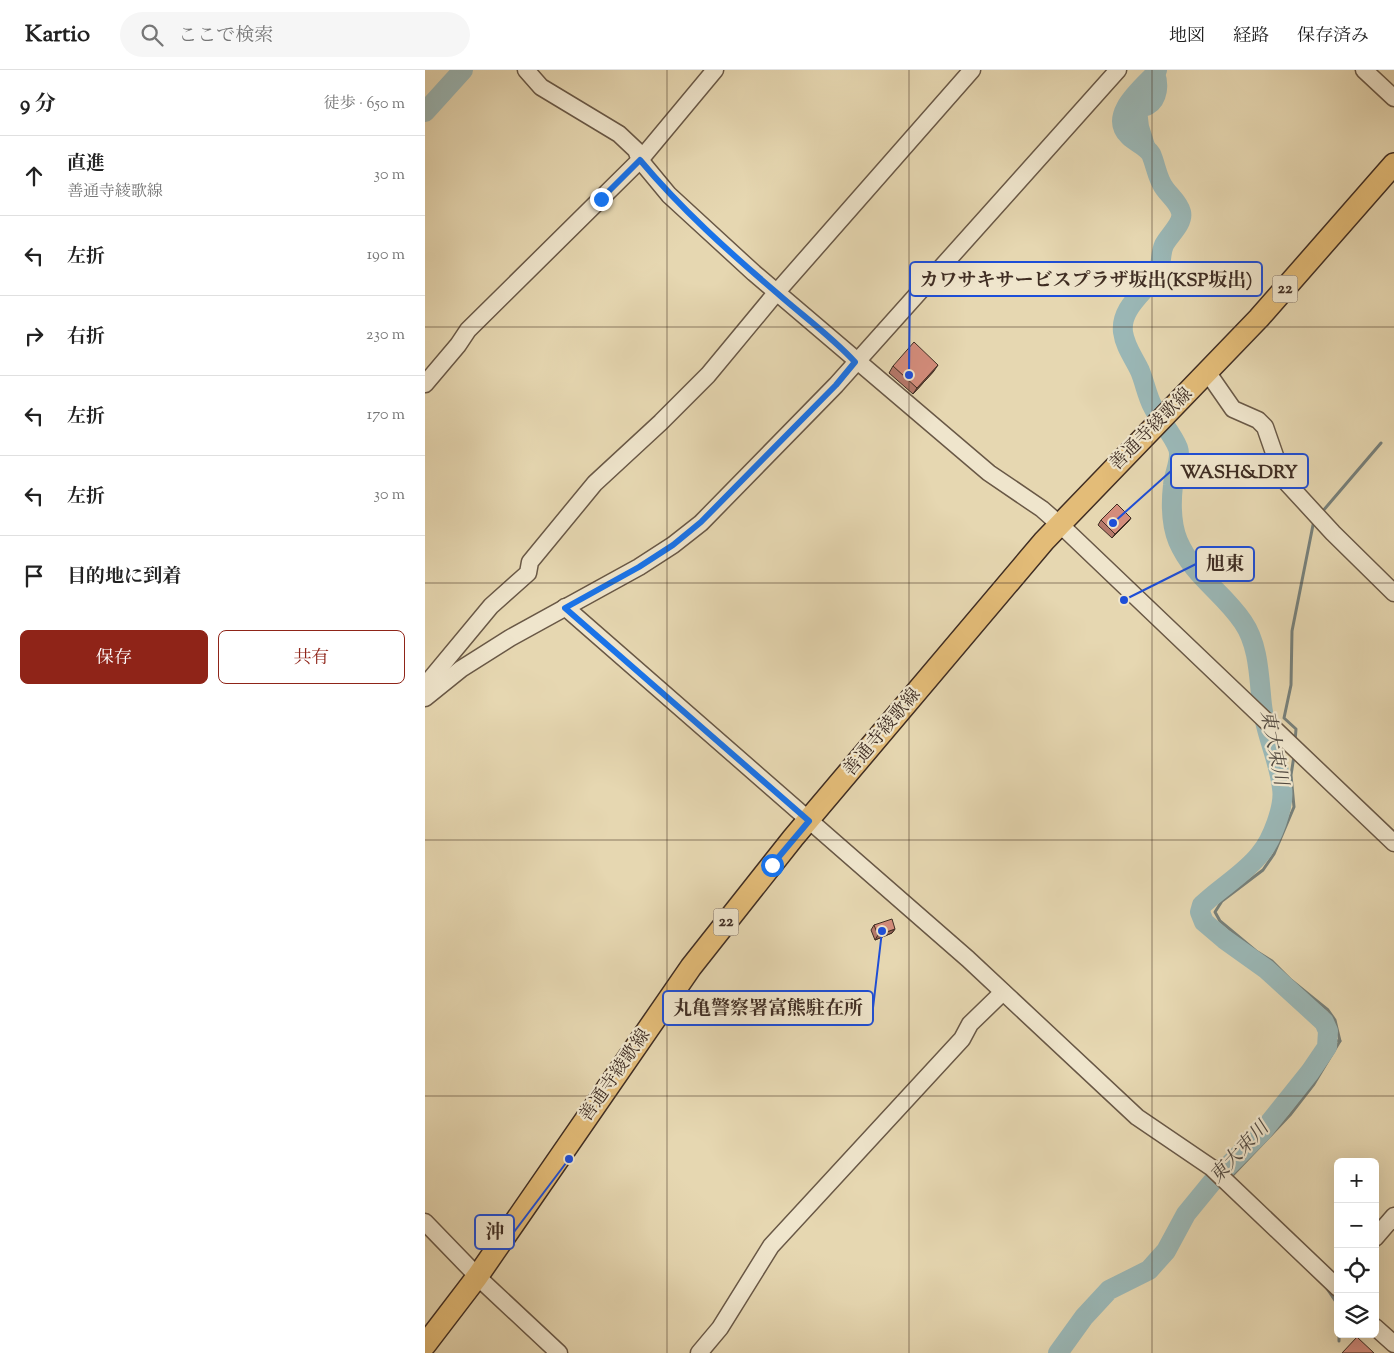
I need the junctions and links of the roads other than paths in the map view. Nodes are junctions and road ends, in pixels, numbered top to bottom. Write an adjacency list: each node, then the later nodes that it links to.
1 (526, 70): 7 (street)
2 (715, 70): 7 (street)
3 (972, 70): 9 (street)
4 (1118, 70): 10 (street)
5 (1365, 70): 6 (street)
6 (1394, 98)
7 (640, 160): 9 (street); 12 (street)
8 (1394, 164): 11 (main road, 善通寺綾歌線 / 22)
9 (776, 293): 10 (street); 16 (street)
10 (855, 362): 13 (street); 15 (street)
11 (1208, 373): 13 (main road, 善通寺綾歌線 / 22); 14 (street)
12 (425, 384)
13 (1059, 525): 18 (main road, 善通寺綾歌線 / 22); 19 (street)
14 (1394, 593)
15 (565, 608): 17 (street); 18 (street)
16 (425, 694)
17 (425, 698)
18 (809, 821): 20 (street); 24 (main road, 善通寺綾歌線 / 22)
19 (1394, 843)
20 (1003, 992): 25 (street); 30 (street)
21 (1394, 1216): 23 (street)
22 (425, 1222): 24 (street)
23 (1379, 1233)
24 (477, 1277): 28 (main road, 善通寺綾歌線 / 22); 29 (street)
25 (1334, 1282)
26 (1379, 1331): 27 (street)
27 (1394, 1344)
28 (425, 1345)
29 (559, 1353)
30 (699, 1353)

